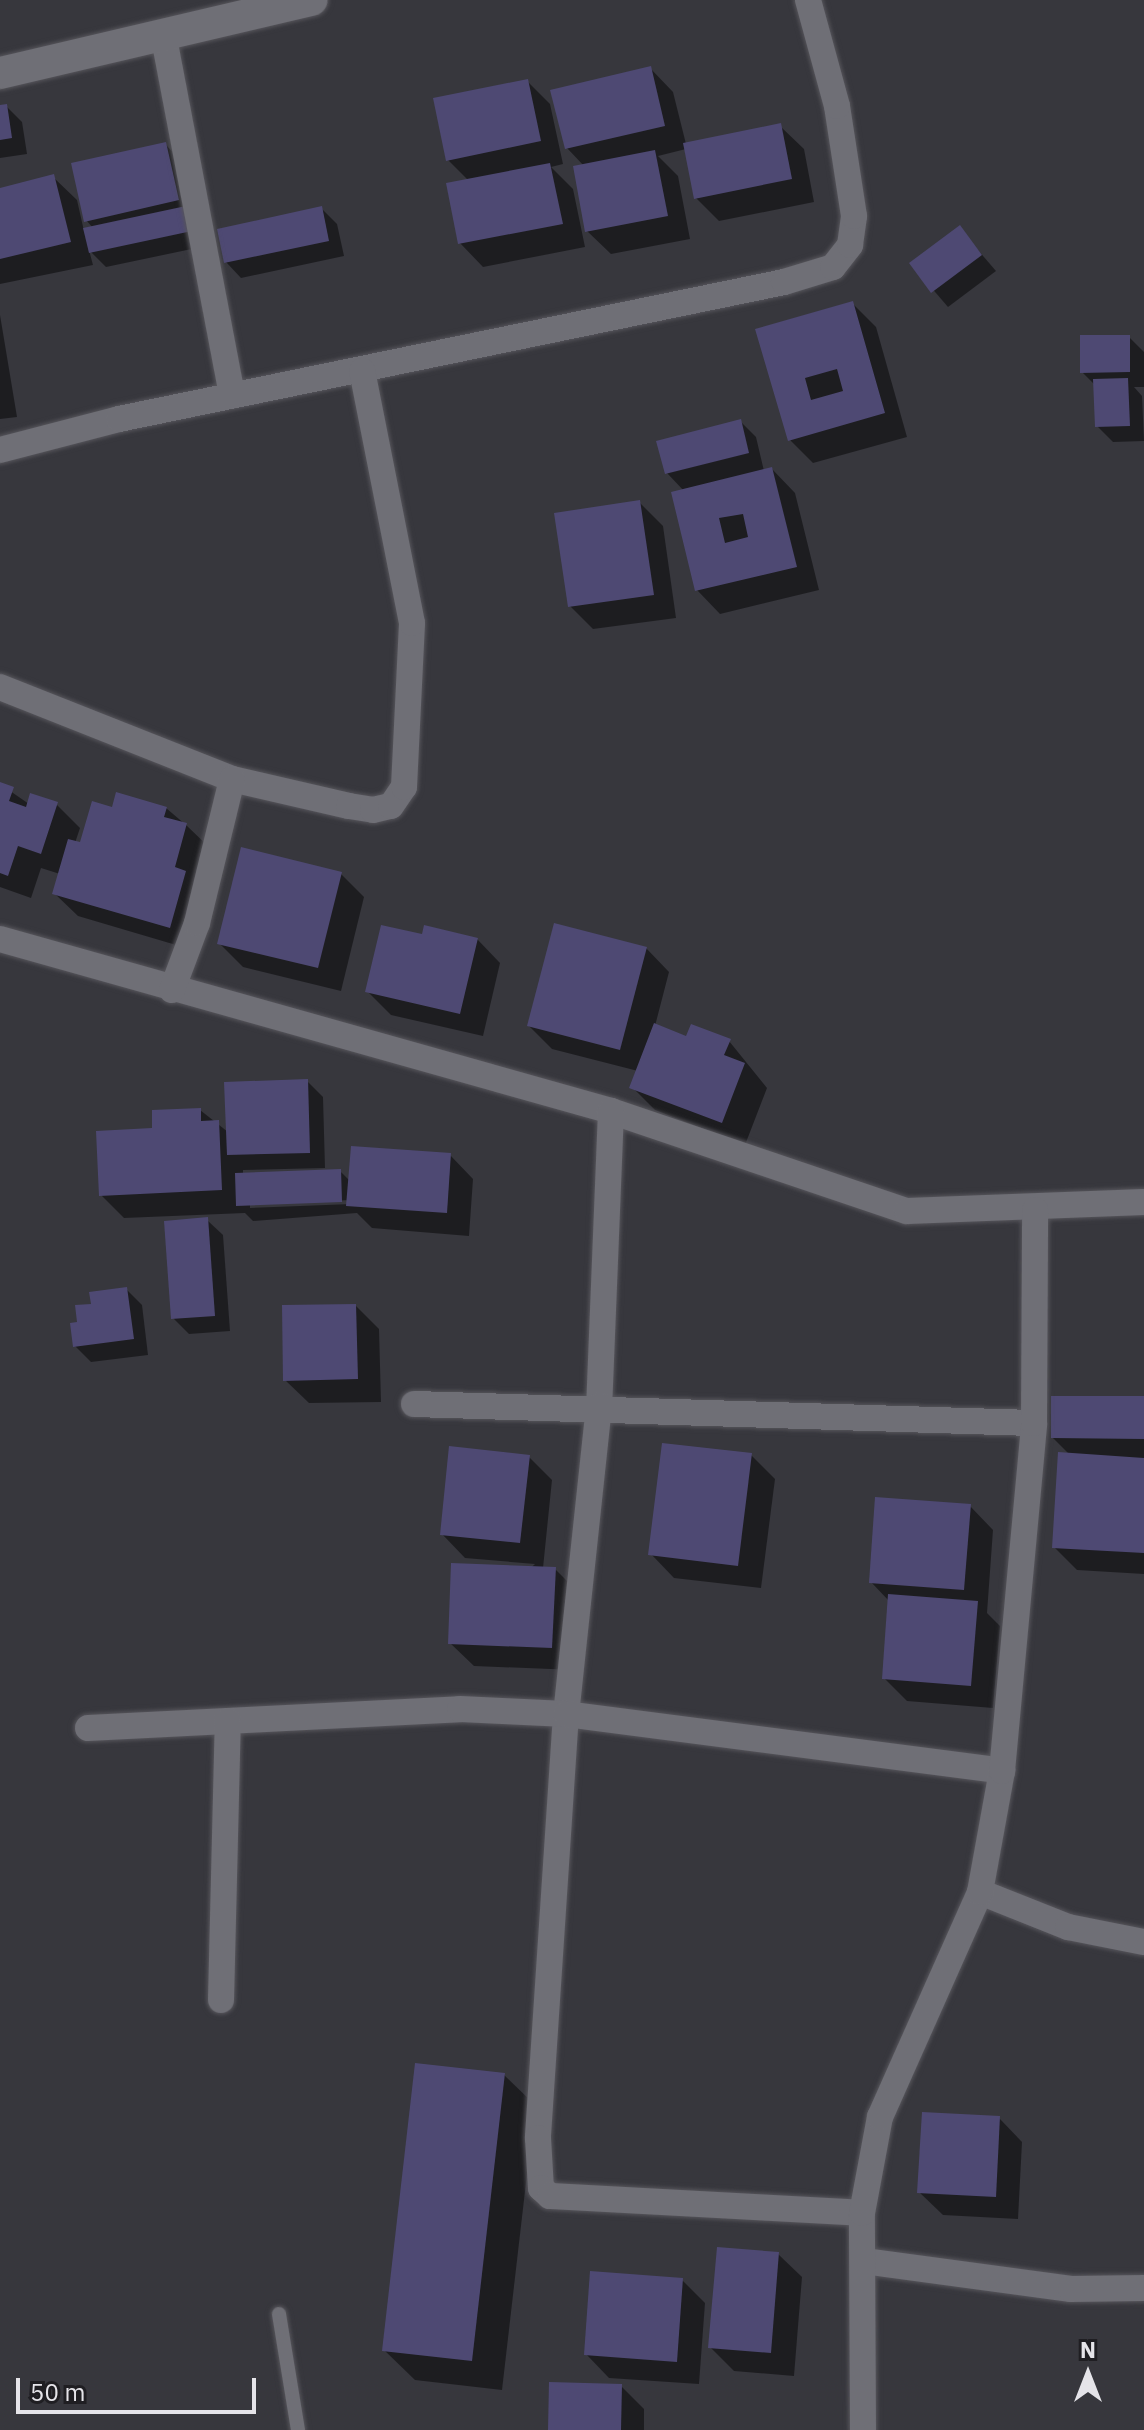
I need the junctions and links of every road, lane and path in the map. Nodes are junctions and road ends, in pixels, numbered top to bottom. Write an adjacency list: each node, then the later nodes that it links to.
1 (312, 0): 3 (street)
2 (808, 0): 5 (street)
3 (163, 33): 4 (street); 6 (street)
4 (0, 73)
5 (362, 371): 6 (street); 9 (street)
6 (232, 396): 7 (street)
7 (0, 450)
8 (0, 687): 9 (street)
9 (232, 779): 11 (street)
10 (0, 939): 11 (street)
11 (172, 990): 12 (street)
12 (611, 1111): 14 (street); 16 (street)
13 (1144, 1202): 14 (street)
14 (1035, 1210): 17 (street)
15 (414, 1404): 16 (street)
16 (599, 1406): 17 (street); 18 (street)
17 (1034, 1423): 21 (street)
18 (566, 1714): 19 (street); 21 (street); 25 (street)
19 (228, 1721): 20 (street); 24 (street)
20 (88, 1728)
21 (1002, 1771): 22 (street)
22 (980, 1892): 23 (street); 25 (street)
23 (1144, 1942)
24 (221, 2000)
25 (862, 2213): 26 (street)
26 (864, 2261): 27 (street); 30 (street)
27 (1144, 2288)
28 (279, 2314): 29 (lane)
29 (298, 2430)
30 (863, 2430)

